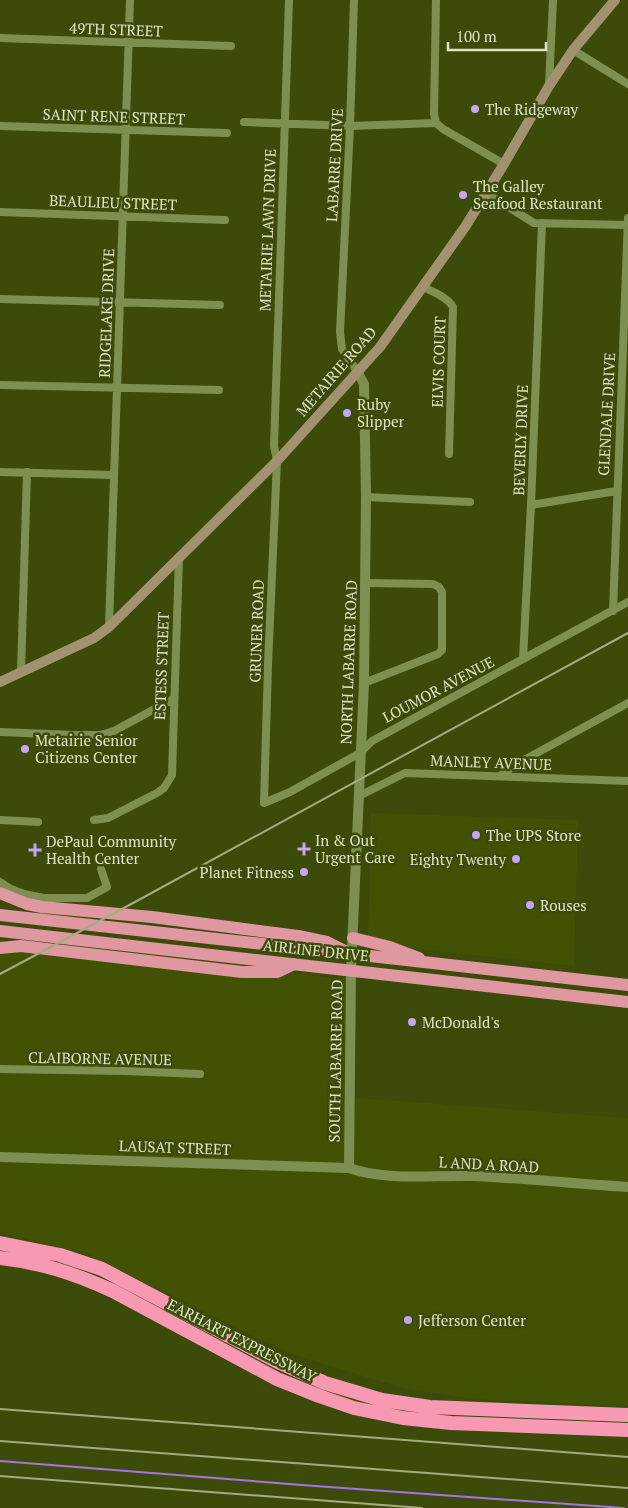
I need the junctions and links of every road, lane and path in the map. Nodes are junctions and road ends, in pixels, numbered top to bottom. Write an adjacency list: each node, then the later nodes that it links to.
1 (130, 0): 8 (street, RIDGELAKE DRIVE)
2 (288, 0): 15 (street, METAIRIE LAWN DRIVE)
3 (354, 0): 17 (street, LABARRE DRIVE)
4 (436, 0): 14 (street)
5 (553, 0): 12 (street)
6 (614, 0): 10 (main road, METAIRIE ROAD)
7 (0, 38): 8 (street, 49TH STREET)
8 (128, 44): 9 (street, 49TH STREET); 18 (street, RIDGELAKE DRIVE)
9 (231, 46)
10 (572, 50): 11 (street); 12 (main road, METAIRIE ROAD)
11 (628, 84)
12 (549, 86): 20 (main road, METAIRIE ROAD)
13 (244, 122): 15 (street)
14 (436, 123): 17 (street); 20 (street)
15 (284, 124): 17 (street); 37 (street, METAIRIE LAWN DRIVE)
16 (0, 126): 18 (street, SAINT RENE STREET)
17 (350, 126): 32 (street, LABARRE DRIVE)
18 (126, 130): 19 (street, SAINT RENE STREET); 23 (street, RIDGELAKE DRIVE)
19 (227, 133)
20 (504, 164): 21 (main road, METAIRIE ROAD)
21 (486, 193): 26 (street); 28 (main road, METAIRIE ROAD)
22 (0, 212): 23 (street, BEAULIEU STREET)
23 (123, 216): 25 (street, BEAULIEU STREET); 30 (street, RIDGELAKE DRIVE)
24 (628, 218): 27 (street, GLENDALE DRIVE)
25 (224, 220)
26 (542, 223): 27 (street); 44 (street, BEVERLY DRIVE)
27 (628, 225): 41 (street, GLENDALE DRIVE)
28 (423, 287): 32 (main road, METAIRIE ROAD); 36 (street, ELVIS COURT)
29 (0, 298): 30 (street)
30 (120, 302): 31 (street); 34 (street, RIDGELAKE DRIVE)
31 (220, 305)
32 (357, 371): 37 (main road, METAIRIE ROAD); 42 (street, NORTH LABARRE ROAD)
33 (0, 385): 34 (street)
34 (118, 388): 35 (street); 40 (street, RIDGELAKE DRIVE)
35 (219, 390)
36 (449, 454)
37 (277, 461): 45 (main road, METAIRIE ROAD); 61 (street, GRUNER ROAD)
38 (0, 472): 39 (street)
39 (27, 472): 40 (street); 51 (street)
40 (113, 475): 49 (street, RIDGELAKE DRIVE)
41 (616, 492): 44 (street); 48 (street, GLENDALE DRIVE)
42 (366, 497): 43 (street); 46 (street, NORTH LABARRE ROAD)
43 (470, 502)
44 (531, 505): 50 (street, BEVERLY DRIVE)
45 (179, 557): 49 (main road, METAIRIE ROAD); 54 (street, ESTESS STREET)
46 (365, 583): 53 (street, NORTH LABARRE ROAD); 53 (street)
47 (628, 602): 48 (street, LOUMOR AVENUE)
48 (612, 611): 50 (street, LOUMOR AVENUE)
49 (109, 627): 51 (main road, METAIRIE ROAD)
50 (523, 659): 57 (street, LOUMOR AVENUE)
51 (21, 672): 52 (main road, METAIRIE ROAD)
52 (0, 682)
53 (364, 683): 57 (street, NORTH LABARRE ROAD)
54 (173, 699): 56 (street); 63 (street, ESTESS STREET)
55 (628, 703): 58 (street)
56 (0, 732)
57 (360, 753): 60 (street, NORTH LABARRE ROAD); 61 (street, LOUMOR AVENUE)
58 (500, 776): 59 (street, MANLEY AVENUE); 60 (street, MANLEY AVENUE)
59 (628, 780)
60 (359, 796): 70 (street, NORTH LABARRE ROAD)
61 (264, 803)
62 (0, 820): 64 (street)
63 (94, 820)
64 (38, 822)
65 (101, 869): 66 (street)
66 (0, 882)
67 (0, 893): 72 (highway)
68 (0, 915): 72 (highway, AIRLINE DRIVE)
69 (0, 931): 74 (highway, AIRLINE DRIVE)
70 (353, 938): 72 (street, NORTH LABARRE ROAD); 73 (highway)
71 (0, 948): 74 (highway)
72 (352, 955): 73 (highway, AIRLINE DRIVE); 75 (street, SOUTH LABARRE ROAD)
73 (428, 963): 76 (highway, AIRLINE DRIVE)
74 (294, 964): 75 (highway, AIRLINE DRIVE)
75 (351, 970): 78 (highway, AIRLINE DRIVE); 83 (street, SOUTH LABARRE ROAD)
76 (556, 977): 77 (highway, AIRLINE DRIVE); 78 (highway)
77 (628, 985)
78 (507, 988): 79 (highway, AIRLINE DRIVE)
79 (628, 1002)
80 (0, 1069): 81 (street, CLAIBORNE AVENUE)
81 (200, 1074)
82 (0, 1157): 83 (street, LAUSAT STREET)
83 (348, 1168): 84 (street, L AND A ROAD)
84 (628, 1187)
85 (0, 1243): 87 (highway, EARHART EXPRESSWAY)
86 (0, 1258): 88 (highway, EARHART EXPRESSWAY)
87 (628, 1415)
88 (628, 1430)

